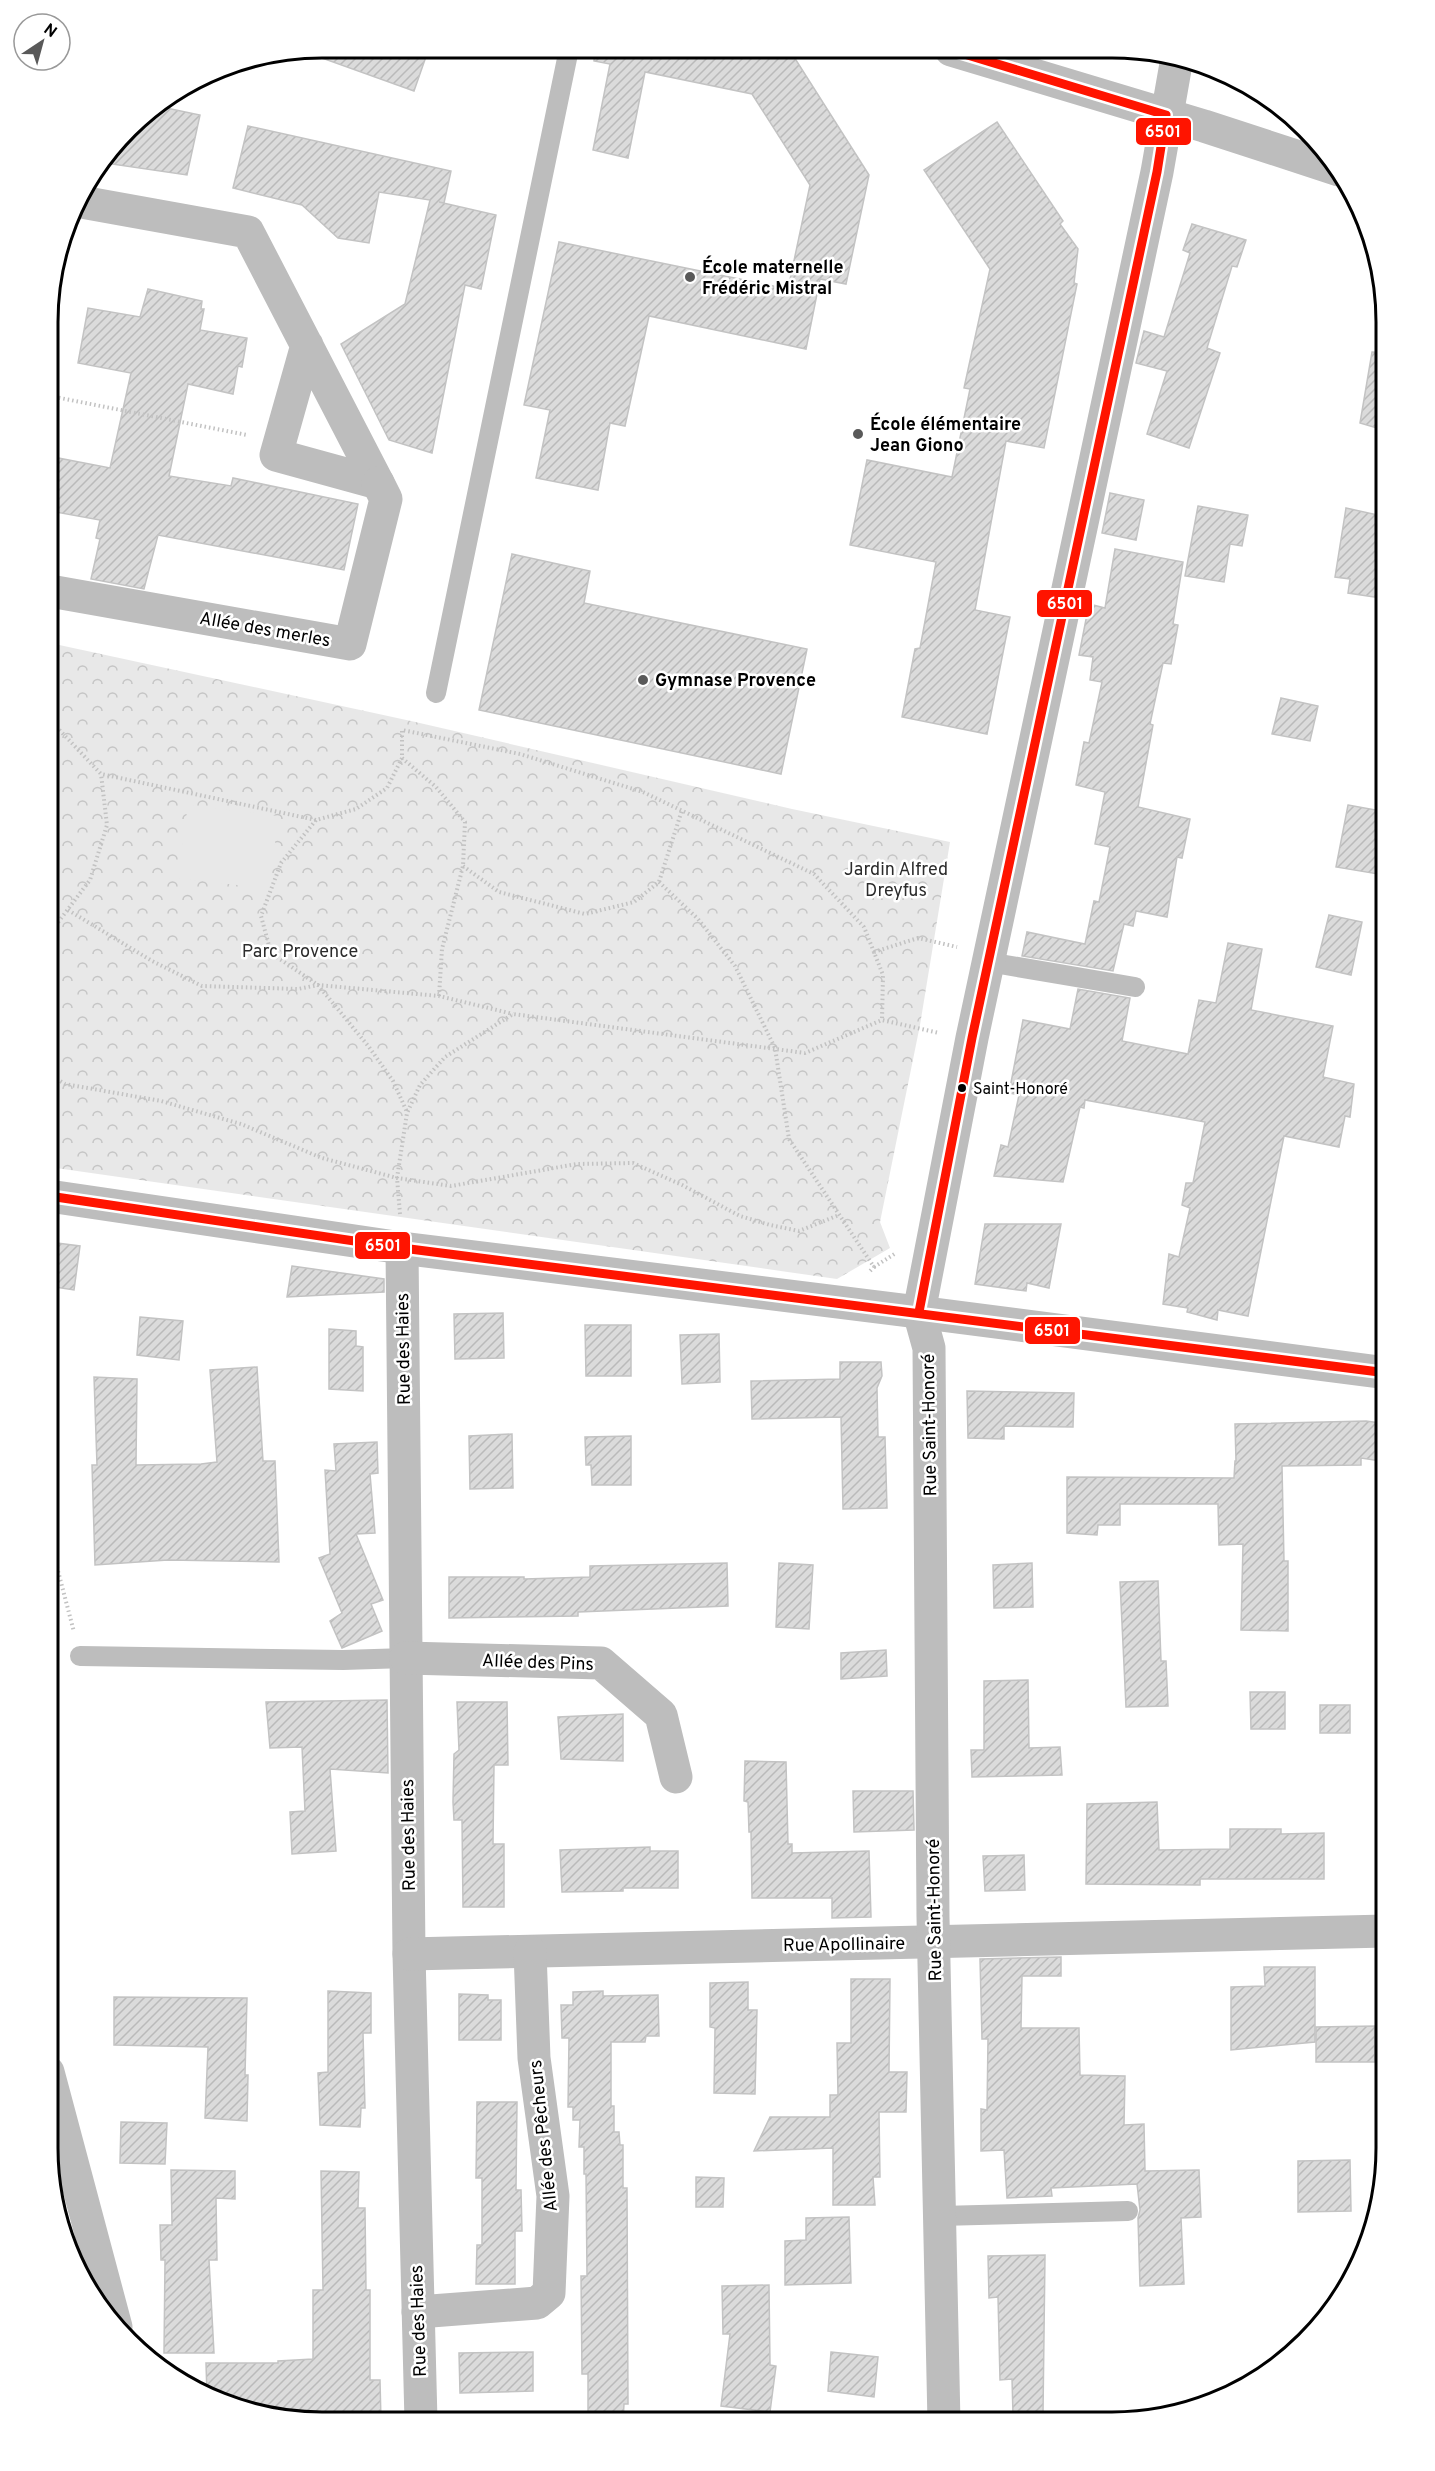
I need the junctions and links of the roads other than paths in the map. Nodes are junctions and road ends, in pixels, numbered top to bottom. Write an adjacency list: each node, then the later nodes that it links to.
1 (567, 58): 10 (lane)
2 (977, 58): 4 (street)
3 (1175, 66): 4 (street, Rue Saint-Honoré)
4 (1166, 115): 5 (street); 11 (street, Rue Saint-Honoré)
5 (1324, 165)
6 (87, 203): 7 (street)
7 (307, 345): 8 (street); 8 (street)
8 (378, 483): 9 (street, Allée des merles)
9 (58, 592)
10 (436, 693)
11 (989, 958): 12 (lane); 15 (street, Rue Saint-Honoré)
12 (1135, 987)
13 (58, 1197): 14 (street)
14 (402, 1248): 15 (street); 18 (street, Rue des Haies)
15 (919, 1312): 16 (street); 21 (street, Rue Saint-Honoré)
16 (1376, 1372)
17 (80, 1656): 18 (lane)
18 (406, 1658): 19 (street, Allée des Pins); 23 (street, Rue des Haies)
19 (676, 1777)
20 (1376, 1931): 21 (street, Rue Apollinaire)
21 (934, 1942): 22 (street, Rue Apollinaire); 26 (street, Rue Saint-Honoré)
22 (530, 1952): 23 (street, Rue Apollinaire); 28 (street, Allée des Pêcheurs)
23 (409, 1954): 28 (street, Rue des Haies)
24 (58, 2110): 27 (street)
25 (1128, 2211): 26 (lane)
26 (940, 2216): 30 (street, Rue Saint-Honoré)
27 (110, 2305)
28 (418, 2312): 29 (street, Rue des Haies)
29 (421, 2412)
30 (944, 2412)

